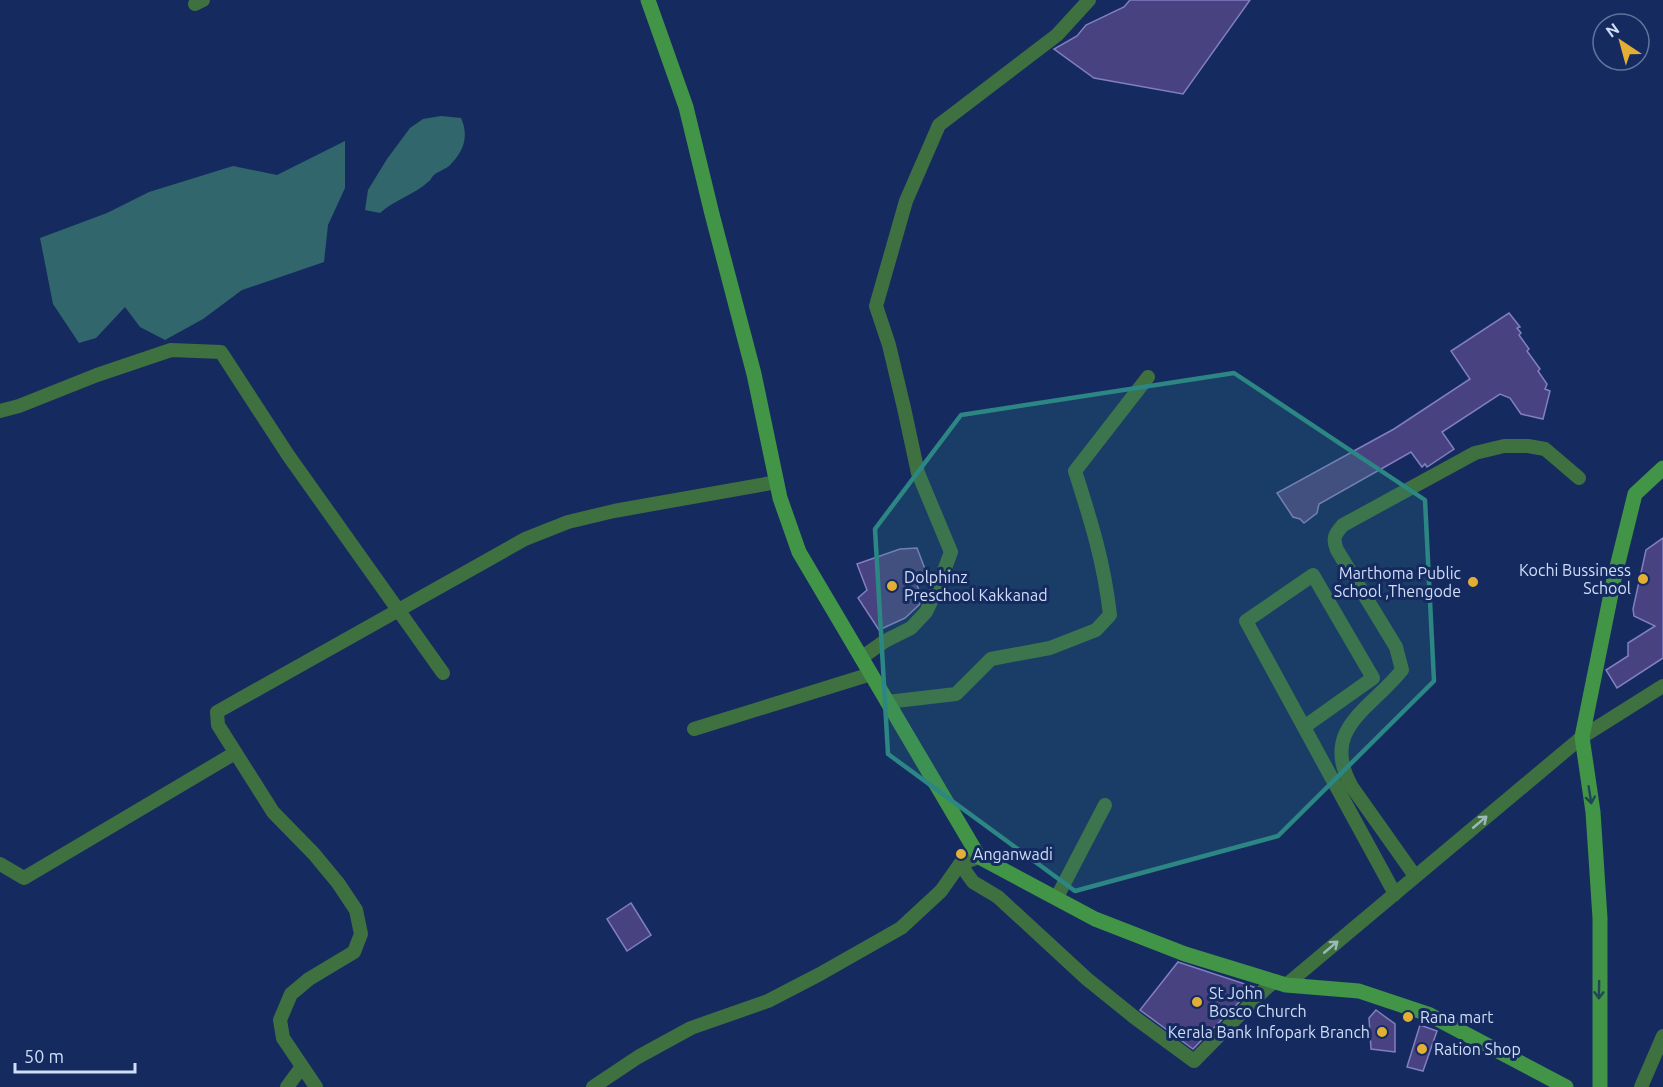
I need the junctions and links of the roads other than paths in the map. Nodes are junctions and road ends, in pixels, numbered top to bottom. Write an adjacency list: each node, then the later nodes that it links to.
1 (648, 0): 7 (main road)
2 (1089, 0): 9 (street)
3 (1148, 377): 13 (street)
4 (0, 411): 8 (street)
5 (1663, 468): 16 (main road)
6 (1579, 478): 22 (street)
7 (777, 482): 8 (street); 9 (main road)
8 (396, 610): 10 (street); 17 (street)
9 (861, 658): 11 (main road)
10 (443, 673)
11 (871, 674): 13 (main road); 15 (street)
12 (1663, 686): 16 (street)
13 (887, 702): 19 (main road)
14 (1304, 727): 14 (street); 23 (street)
15 (694, 729)
16 (1581, 737): 22 (street, one-way to 16); 32 (main road, one-way to 32)
17 (235, 753): 20 (street); 27 (street)
18 (1105, 805): 24 (street)
19 (979, 857): 21 (street); 24 (main road)
20 (0, 864)
21 (960, 864): 25 (street); 30 (street)
22 (1415, 876): 23 (street)
23 (1395, 894): 25 (street, one-way to 23)
24 (1057, 897): 25 (main road)
25 (1280, 983): 31 (main road)
26 (1663, 1036): 33 (street)
27 (302, 1068): 28 (street); 29 (street)
28 (287, 1087)
29 (316, 1087)
30 (593, 1087)
31 (1566, 1087)
32 (1599, 1087)
33 (1641, 1087)

